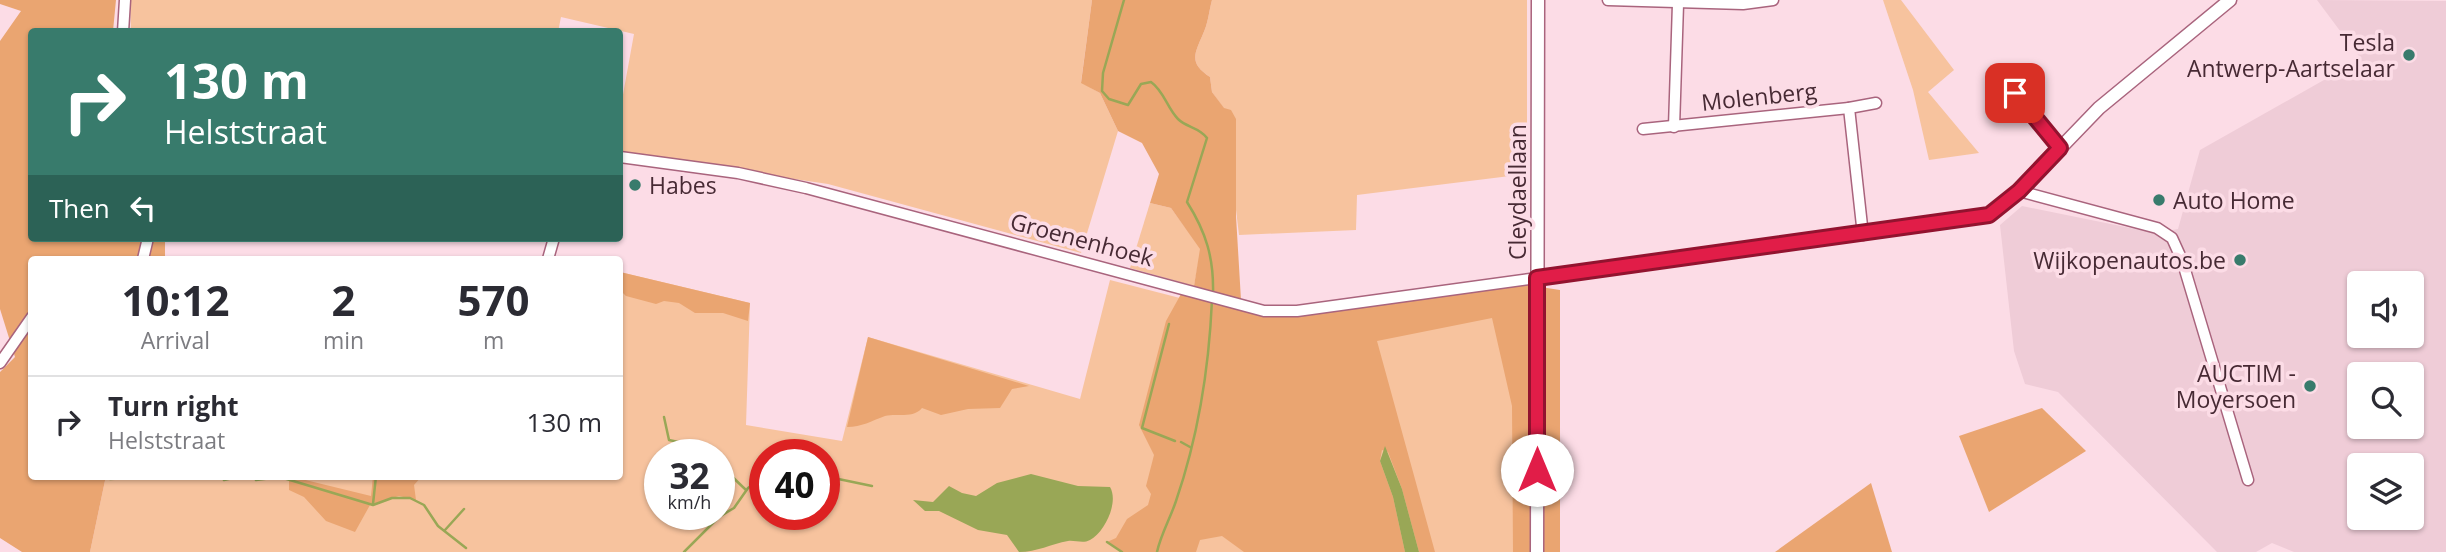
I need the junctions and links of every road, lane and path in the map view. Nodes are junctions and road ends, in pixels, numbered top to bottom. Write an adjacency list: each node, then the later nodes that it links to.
1 (125, 0): 8 (street)
2 (1538, 0): 18 (street, Cleydaellaan)
3 (1608, 0): 7 (street)
4 (1773, 0): 6 (street)
5 (2230, 0): 14 (street)
6 (1711, 2): 7 (street)
7 (1678, 4): 12 (street, Molenberg)
8 (123, 28)
9 (2000, 75): 14 (street)
10 (1876, 103): 11 (street, Molenberg)
11 (1849, 108): 12 (street, Molenberg); 17 (street, Molenberg)
12 (1674, 127): 13 (street, Molenberg)
13 (1643, 129)
14 (2060, 148): 16 (street)
15 (623, 156): 18 (street, Groenenhoek)
16 (2019, 191): 17 (street); 21 (street)
17 (1863, 235): 18 (street)
18 (1537, 278): 22 (street, Cleydaellaan)
19 (28, 323): 20 (street)
20 (0, 363)
21 (2248, 480)
22 (1537, 552)

